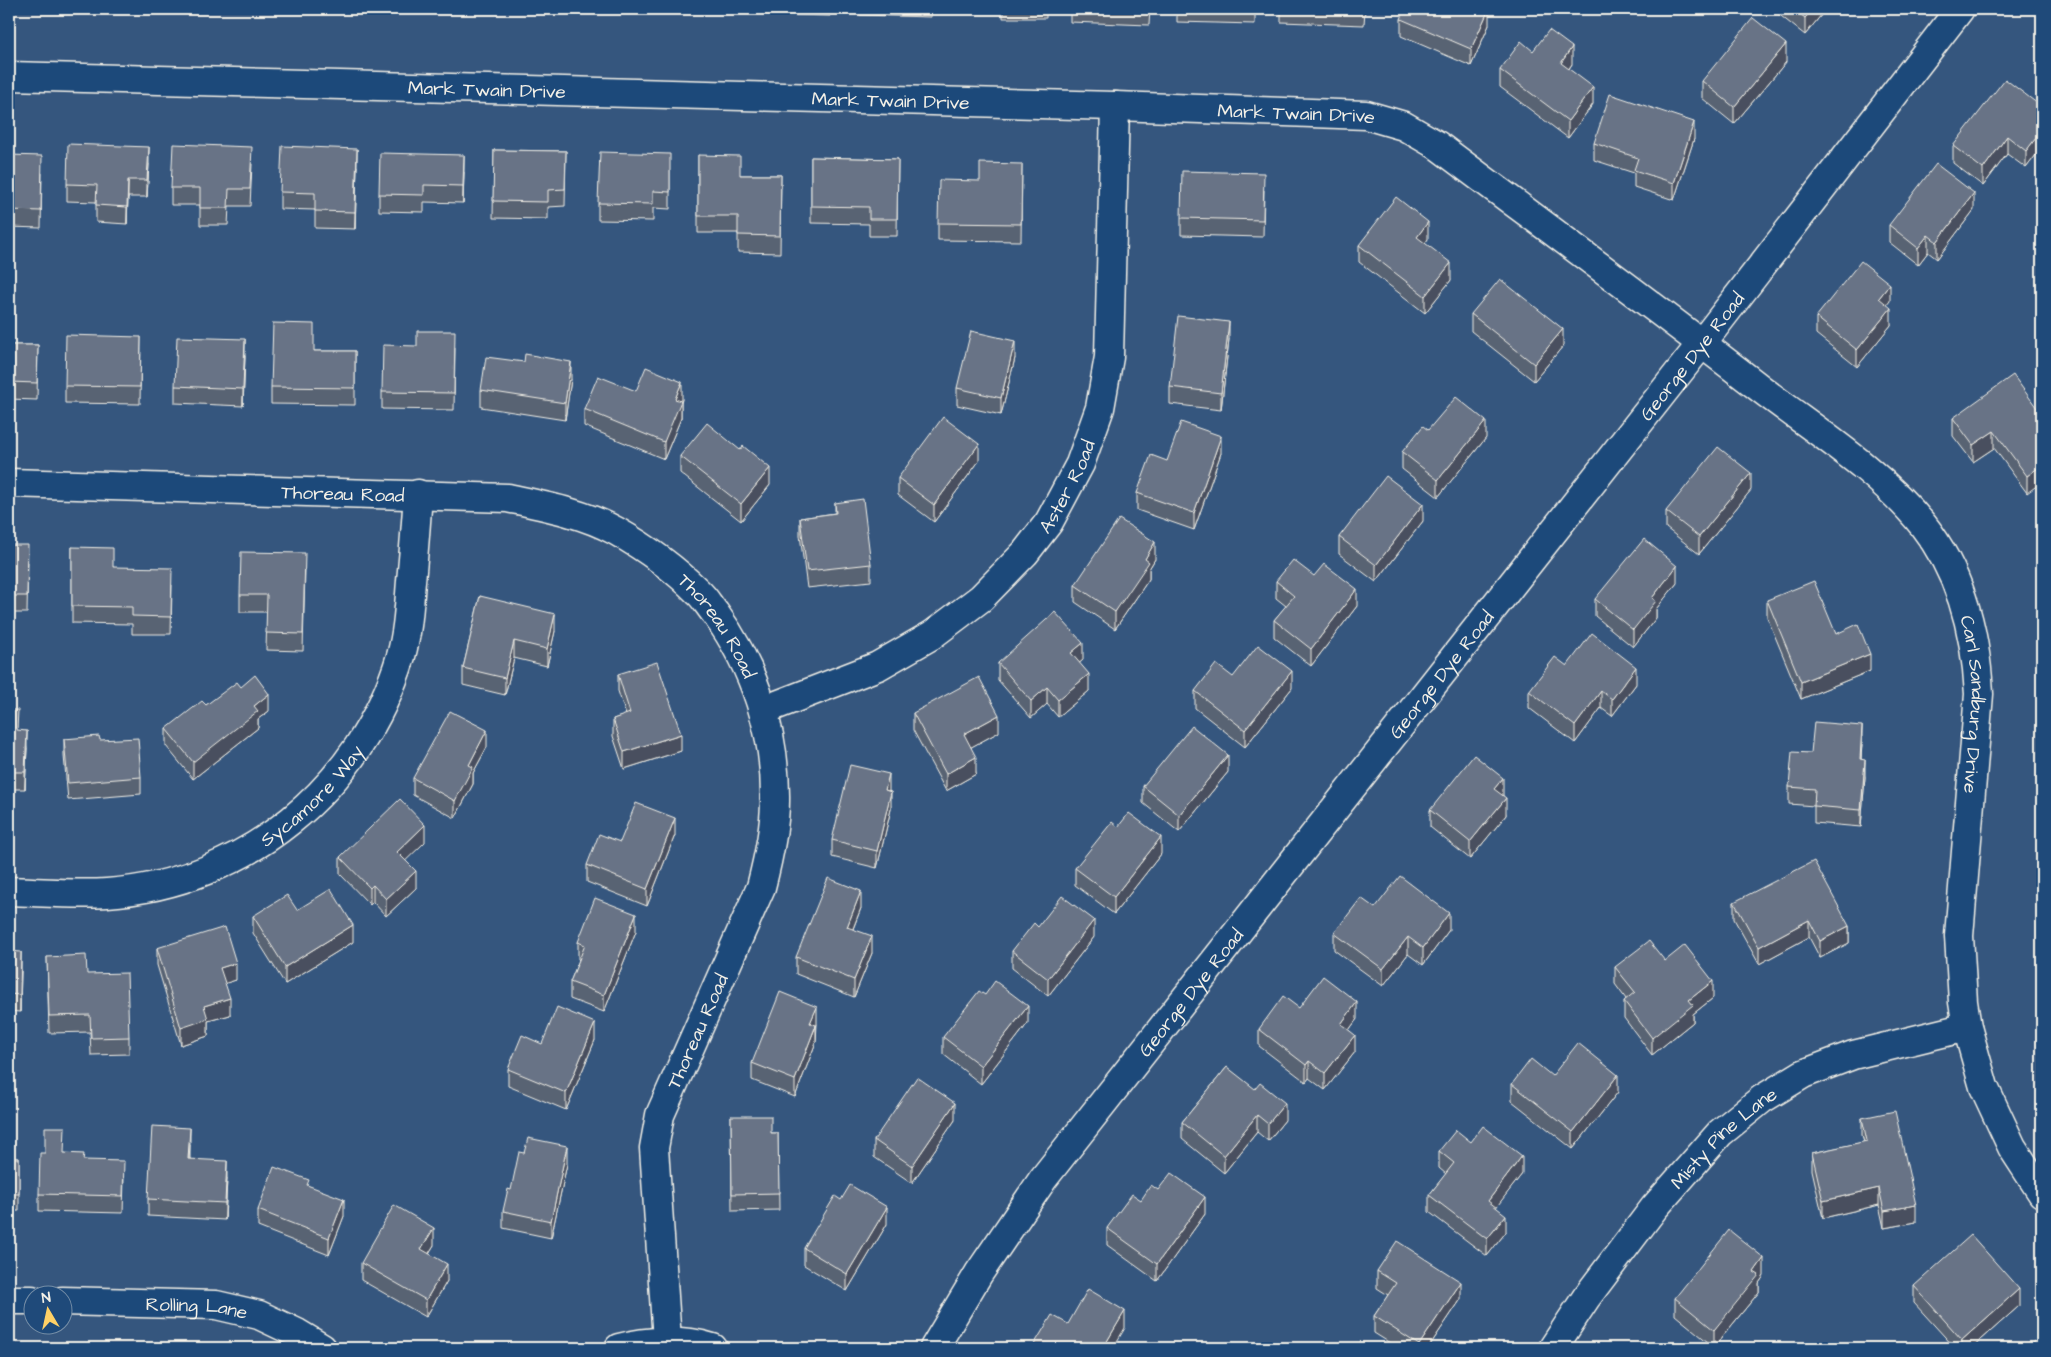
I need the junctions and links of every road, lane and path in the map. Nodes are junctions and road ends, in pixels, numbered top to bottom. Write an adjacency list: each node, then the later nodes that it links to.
1 (1960, 9): 4 (street, George Dye Road)
2 (9, 76): 3 (street, Mark Twain Drive)
3 (1115, 106): 4 (street, Mark Twain Drive); 7 (street, Aster Road)
4 (1702, 343): 9 (street, Carl Sandburg Drive); 18 (street, George Dye Road)
5 (9, 483): 6 (street, Thoreau Road)
6 (418, 494): 7 (street, Thoreau Road); 8 (street, Sycamore Way)
7 (764, 710): 14 (street, Thoreau Road)
8 (9, 891)
9 (1968, 1027): 10 (street, Carl Sandburg Drive); 19 (street, Misty Pine Lane)
10 (2042, 1193)
11 (9, 1300): 12 (street)
12 (22, 1300)
13 (72, 1301): 15 (street, Rolling Lane)
14 (667, 1341): 16 (street); 17 (street)
15 (322, 1348)
16 (619, 1348)
17 (713, 1348)
18 (934, 1348)
19 (1553, 1348)

